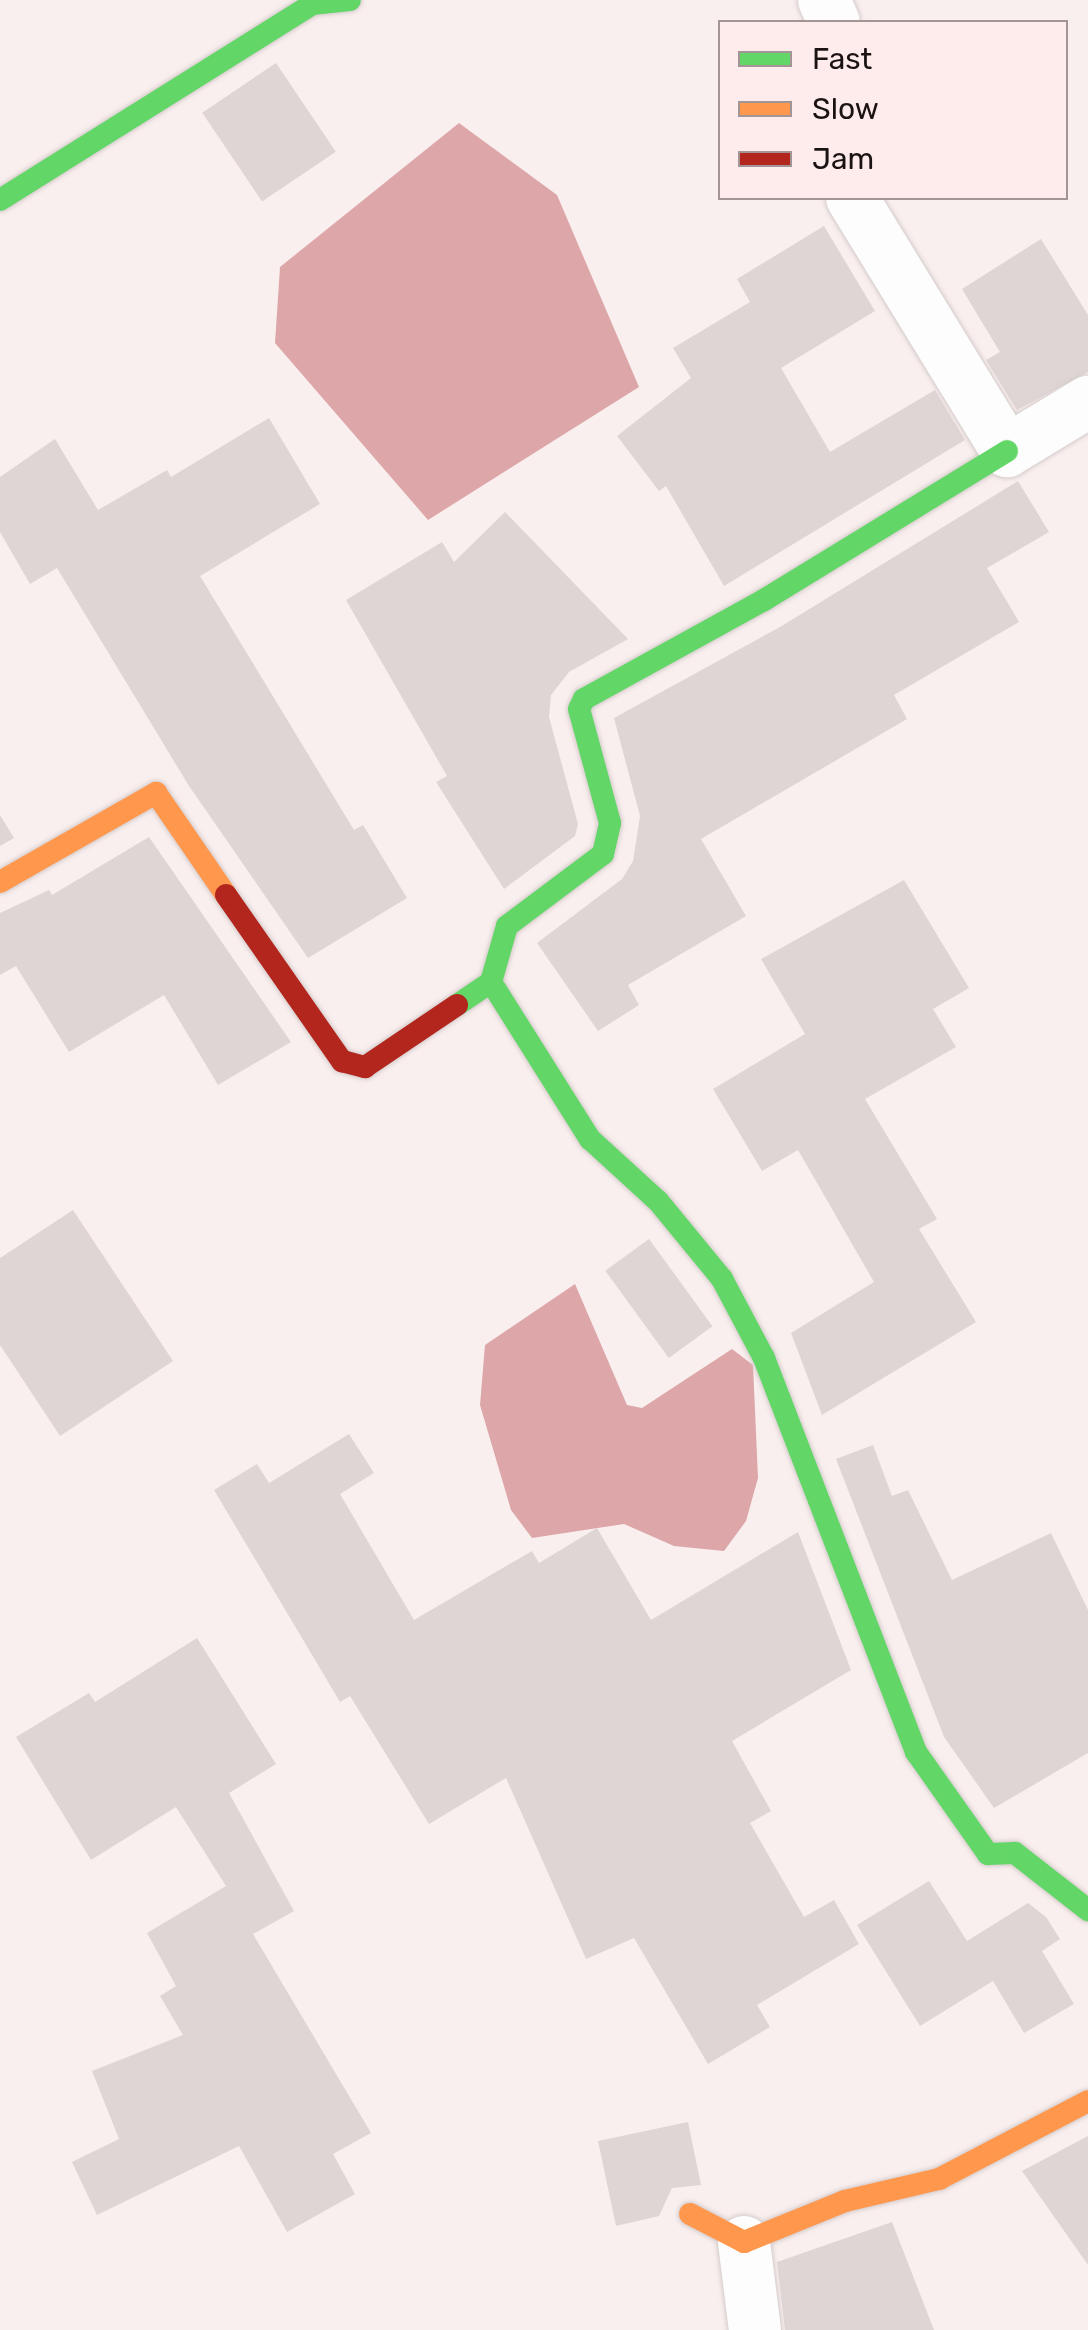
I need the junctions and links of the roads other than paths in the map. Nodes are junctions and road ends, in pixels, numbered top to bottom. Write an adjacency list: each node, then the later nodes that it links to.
1 (350, 0): 2 (street)
2 (0, 200)
3 (853, 200): 5 (street)
4 (1088, 402): 5 (street)
5 (1007, 451): 7 (street)
6 (0, 882): 7 (street)
7 (491, 982): 8 (street)
8 (1088, 1910)
9 (1088, 2101): 11 (street)
10 (690, 2214): 11 (street)
11 (744, 2242): 12 (street)
12 (754, 2330)

